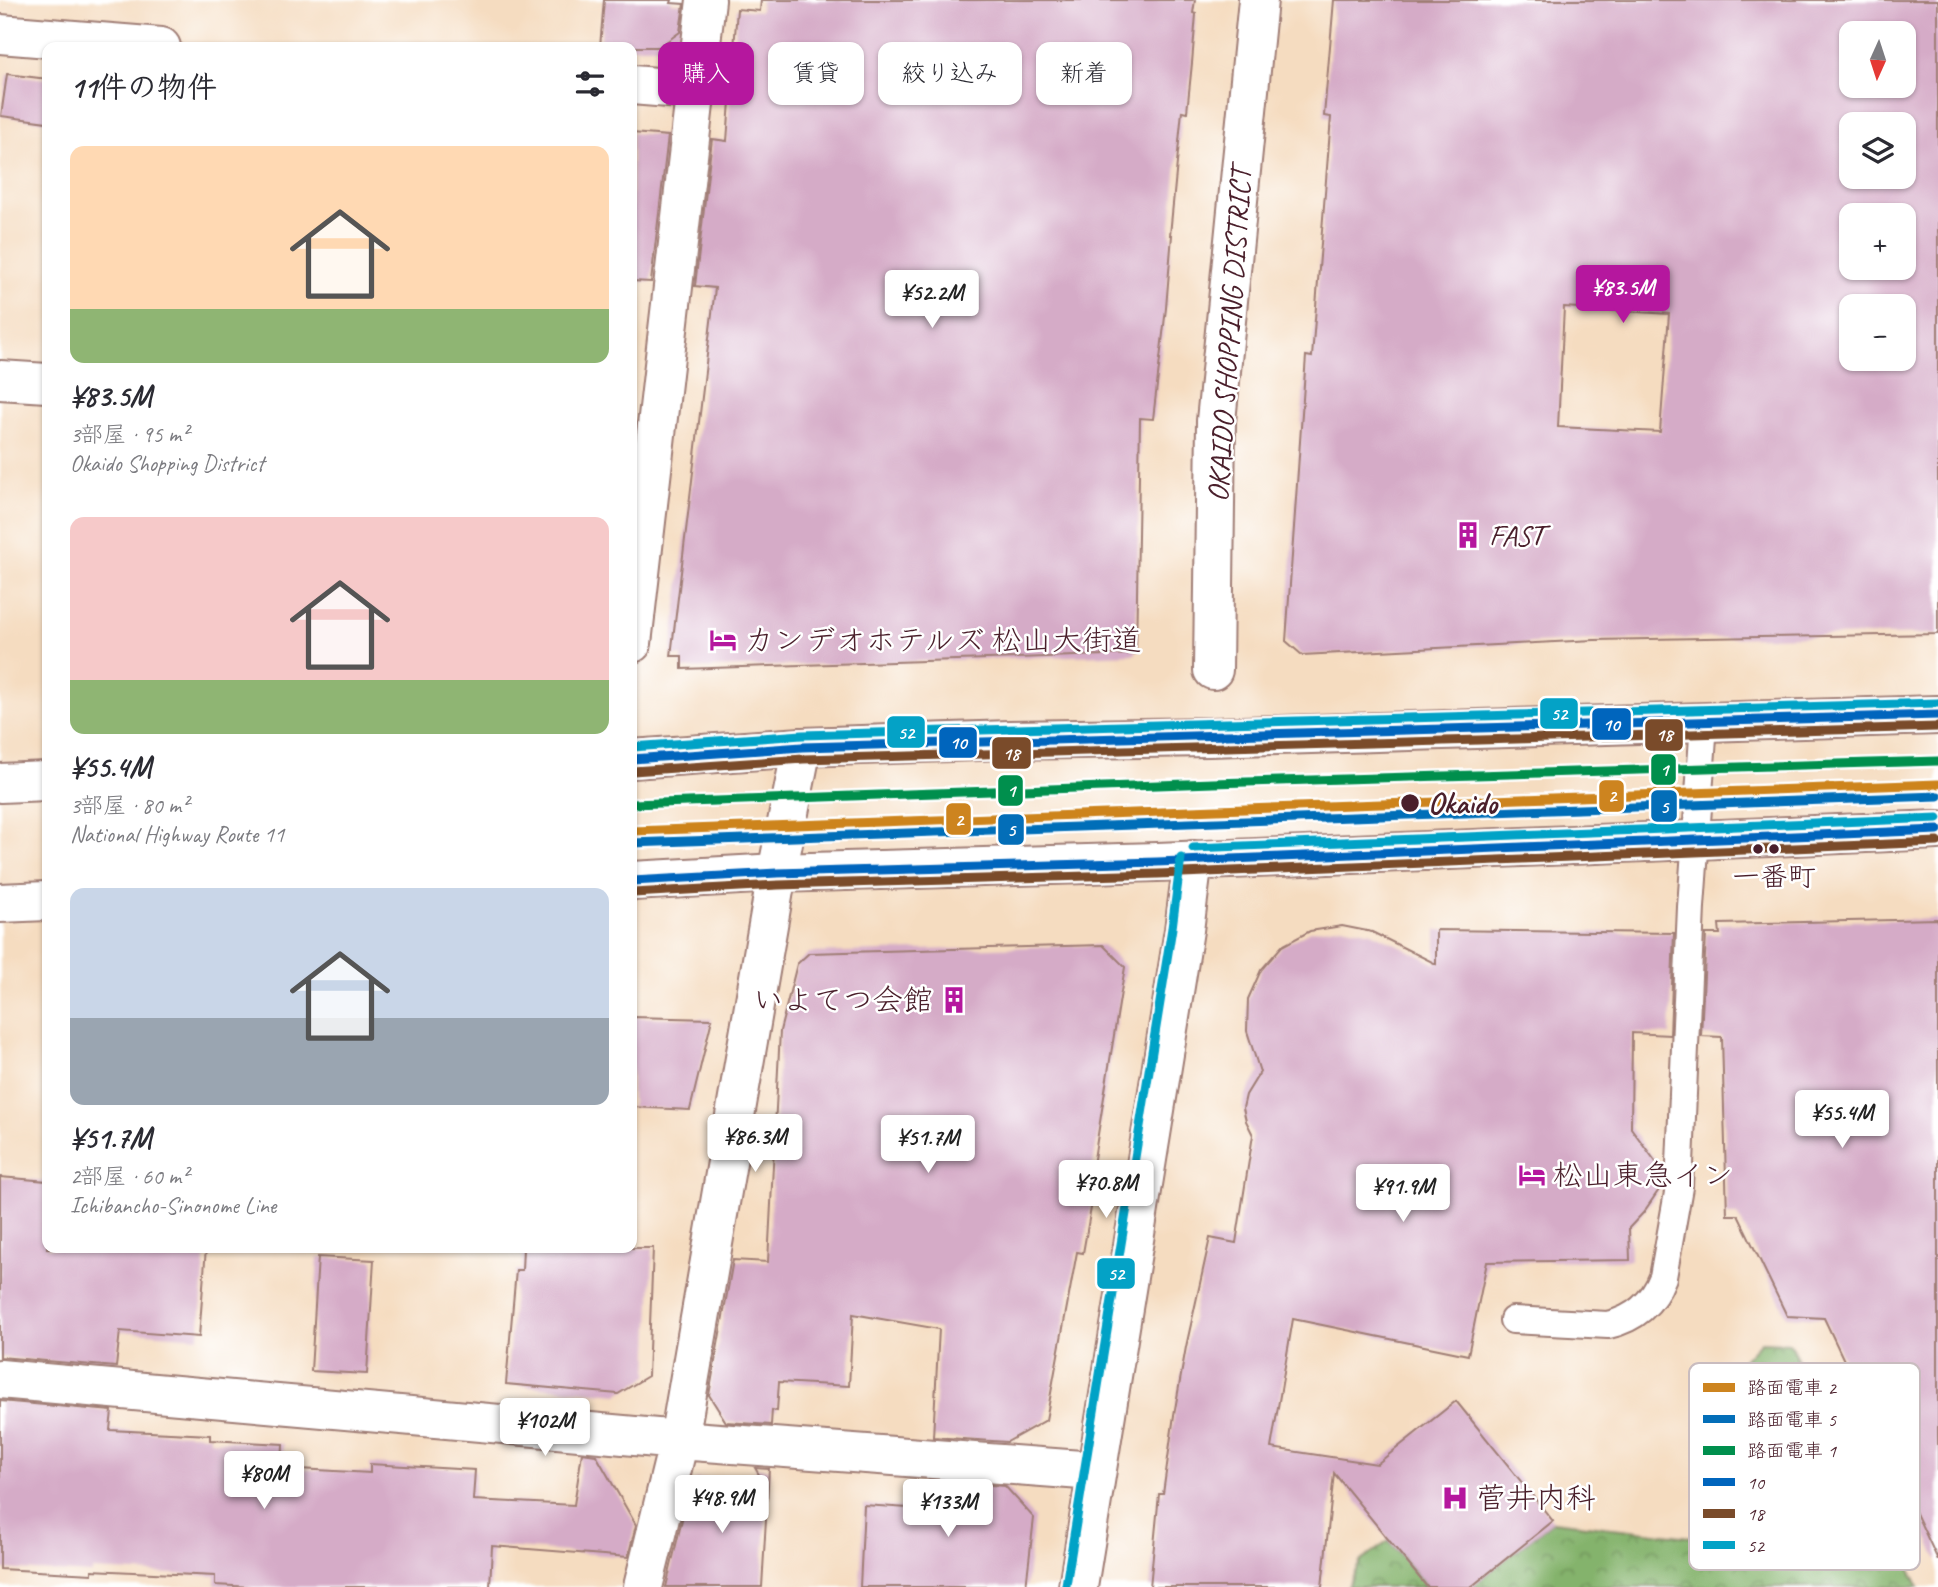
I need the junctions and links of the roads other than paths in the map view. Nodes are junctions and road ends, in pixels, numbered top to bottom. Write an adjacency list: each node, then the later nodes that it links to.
1 (706, 0): 5 (main road)
2 (1258, 0): 13 (main road, OKAIDO SHOPPING DISTRICT)
3 (0, 34): 4 (main road)
4 (99, 42)
5 (700, 42)
6 (637, 85): 7 (main road)
7 (658, 87)
8 (692, 105): 11 (main road)
9 (0, 380): 10 (main road)
10 (42, 383)
11 (644, 428): 12 (main road)
12 (637, 553)
13 (1213, 670)
14 (1938, 715): 15 (main road)
15 (1704, 723): 16 (main road); 21 (lane)
16 (802, 747): 17 (main road); 23 (main road)
17 (637, 758)
18 (42, 781): 19 (main road)
19 (0, 783)
20 (1938, 830): 21 (main road)
21 (1695, 840): 22 (main road); 27 (lane)
22 (1193, 860): 23 (main road); 30 (main road)
23 (777, 873): 24 (main road); 29 (main road)
24 (637, 881)
25 (42, 901): 26 (main road)
26 (0, 903)
27 (1513, 1320)
28 (0, 1379): 29 (main road)
29 (679, 1440): 30 (main road); 31 (main road)
30 (1095, 1471): 32 (main road)
31 (643, 1587)
32 (1078, 1587)

